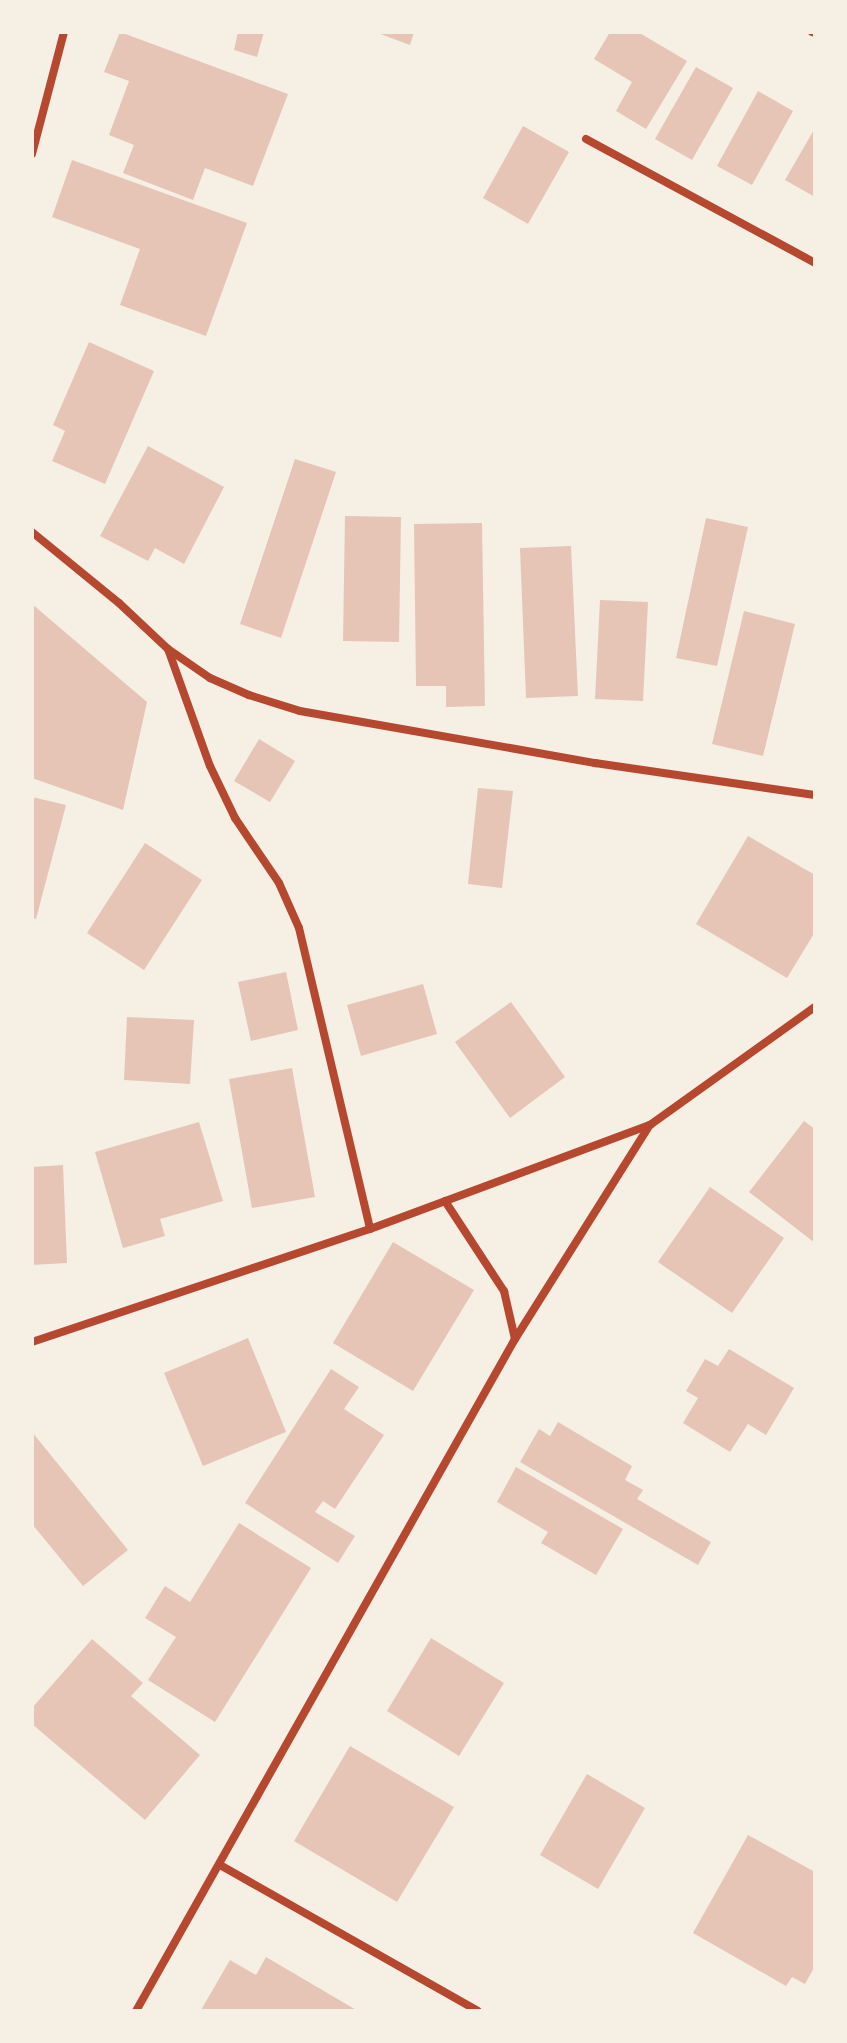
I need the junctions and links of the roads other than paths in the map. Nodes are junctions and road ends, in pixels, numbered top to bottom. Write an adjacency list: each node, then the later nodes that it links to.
1 (64, 32): 3 (street)
2 (586, 139): 4 (street)
3 (32, 154)
4 (815, 263)
5 (32, 532): 6 (street)
6 (168, 649): 7 (street); 11 (street)
7 (815, 795)
8 (815, 1007): 9 (street)
9 (650, 1125): 10 (street); 12 (street)
10 (445, 1201): 11 (street); 12 (street)
11 (370, 1229): 13 (street)
12 (515, 1339): 14 (street)
13 (32, 1342)
14 (220, 1865): 15 (street); 16 (street)
15 (136, 2011)
16 (478, 2011)

